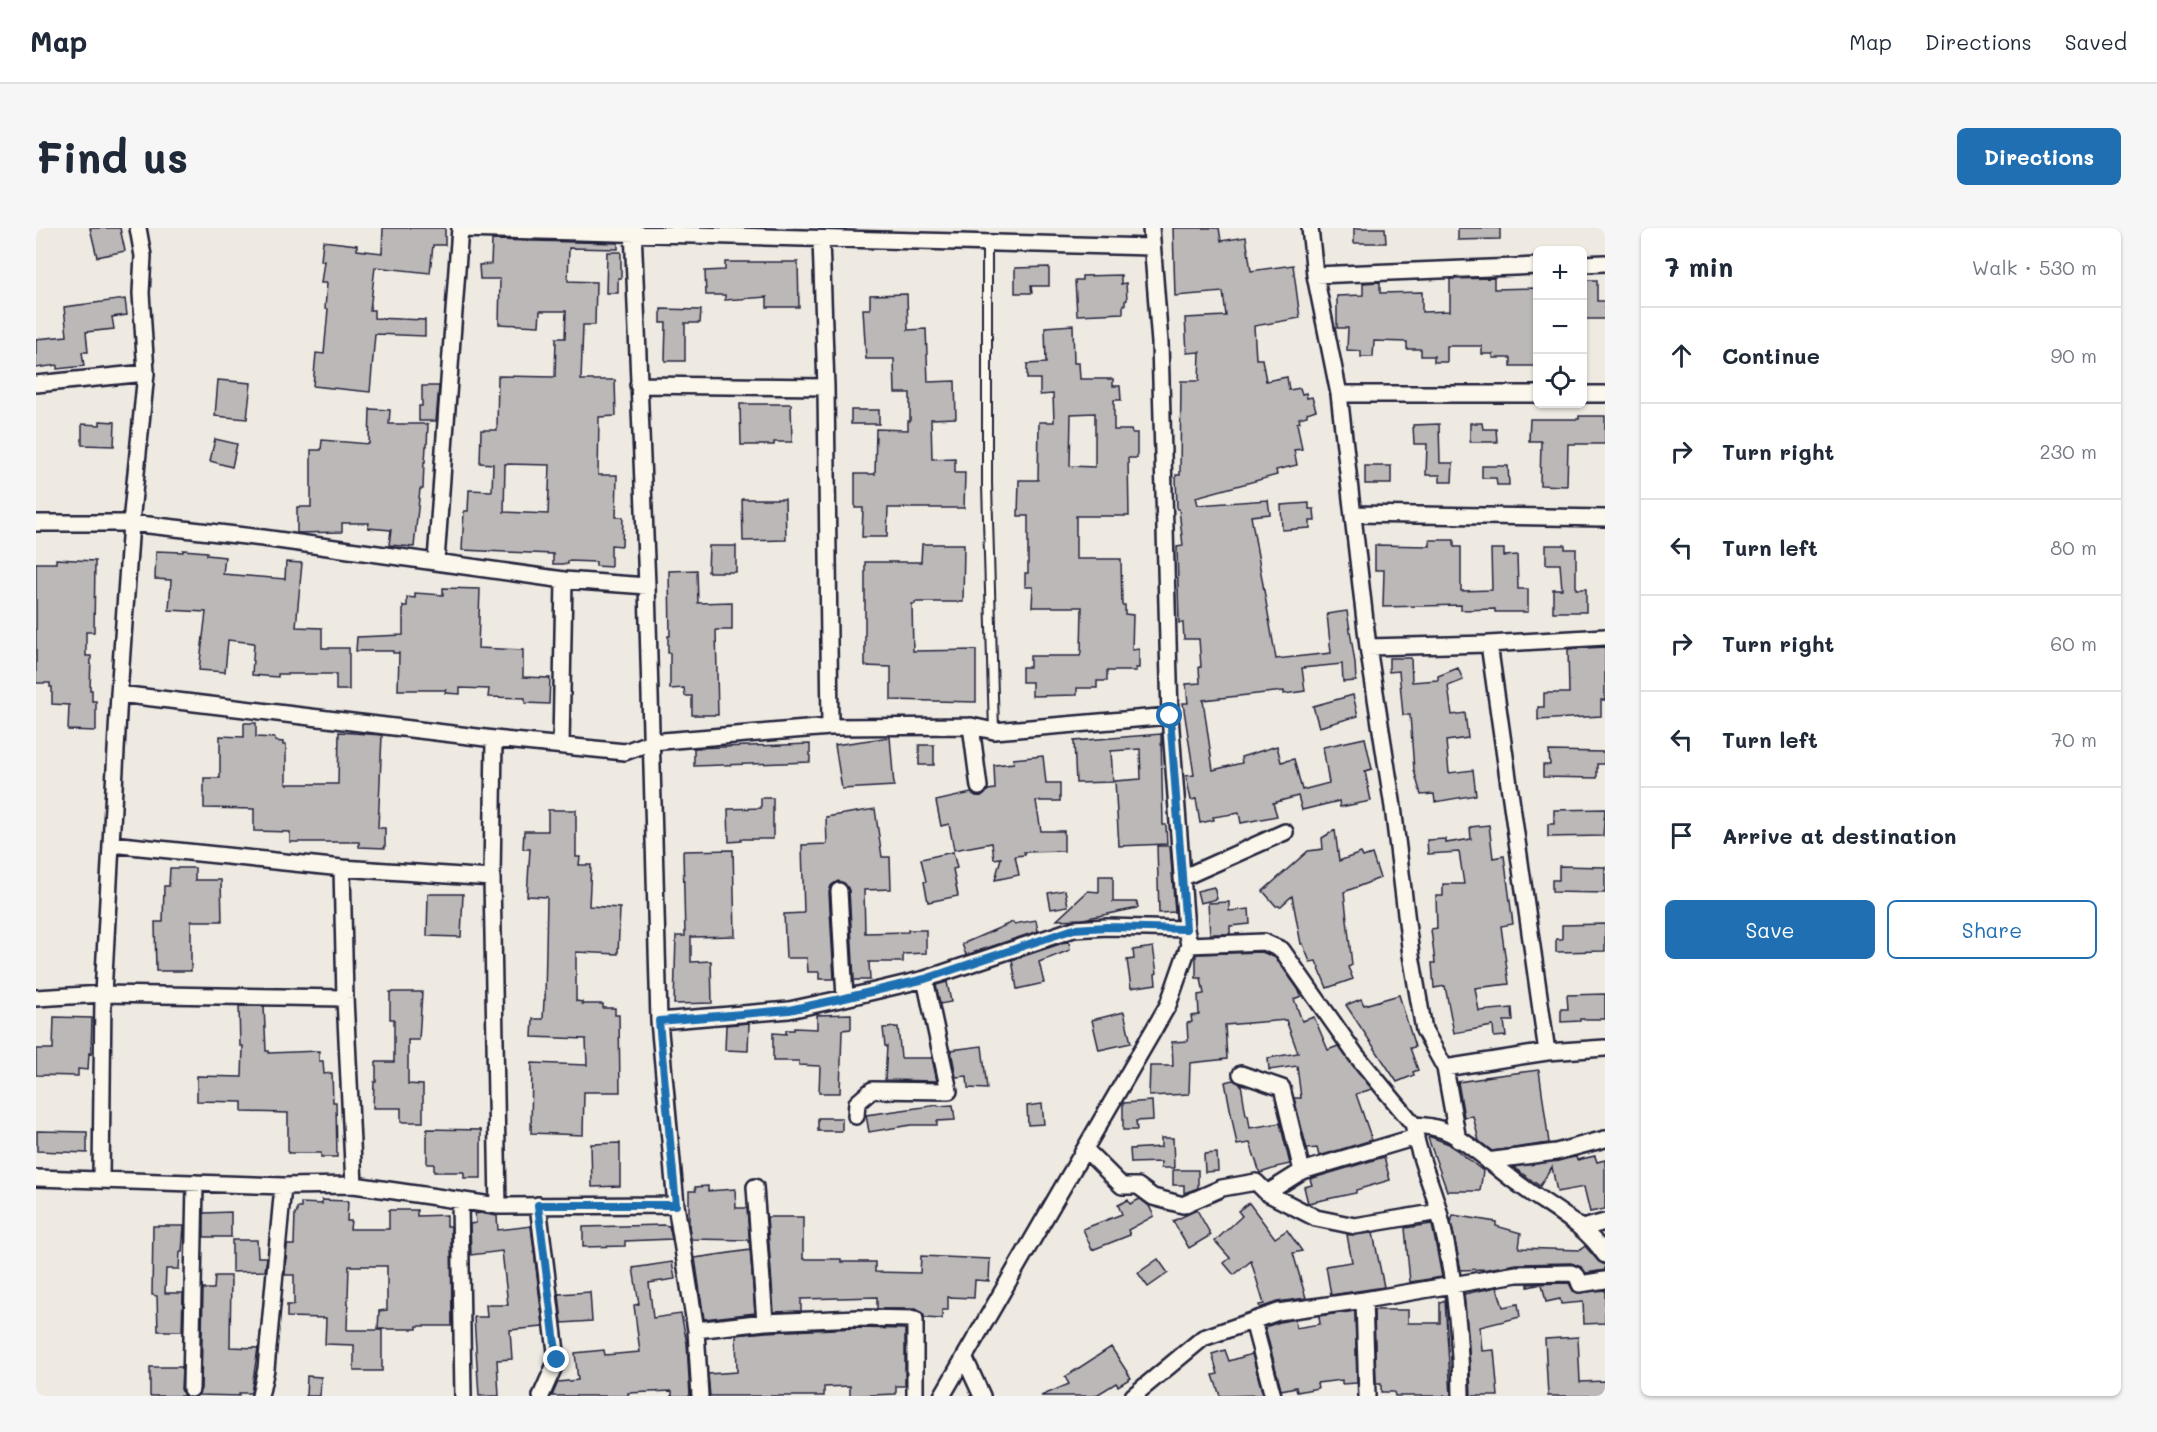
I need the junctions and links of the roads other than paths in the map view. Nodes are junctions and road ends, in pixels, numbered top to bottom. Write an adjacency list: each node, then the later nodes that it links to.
1 (138, 228): 13 (street)
2 (1151, 228): 8 (street)
3 (1310, 228): 12 (street)
4 (460, 229): 5 (street); 25 (street)
5 (633, 230): 6 (street); 15 (street)
6 (821, 239): 7 (street); 16 (street)
7 (987, 243): 8 (street); 35 (lane)
8 (1151, 247): 32 (street)
9 (1605, 263): 10 (street)
10 (1587, 264)
11 (1533, 266): 12 (street)
12 (1315, 275): 17 (street)
13 (146, 373): 14 (street); 24 (street)
14 (36, 384)
15 (638, 385): 16 (street); 27 (street)
16 (826, 387): 34 (street)
17 (1339, 394): 18 (street); 21 (street)
18 (1533, 394)
19 (1587, 394): 20 (street)
20 (1605, 394)
21 (1353, 514): 22 (street); 30 (street)
22 (1605, 518)
23 (36, 523): 24 (street)
24 (131, 523): 25 (street); 31 (street)
25 (436, 561): 26 (street)
26 (564, 580): 27 (street); 38 (street)
27 (647, 586): 37 (street)
28 (1605, 637): 29 (street)
29 (1489, 644): 30 (street); 55 (street)
30 (1368, 647): 56 (street)
31 (119, 694): 36 (street); 41 (street)
32 (1170, 716): 35 (street); 44 (street)
33 (971, 726): 34 (street); 35 (street); 39 (street)
34 (830, 727): 37 (street)
35 (994, 731)
36 (494, 740): 38 (street); 43 (street)
37 (651, 742): 38 (street); 53 (street)
38 (561, 745)
39 (979, 787)
40 (1285, 832): 44 (street)
41 (111, 844): 42 (street); 49 (street)
42 (342, 868): 43 (street); 51 (street)
43 (492, 878): 75 (street)
44 (1182, 878): 46 (street)
45 (839, 891): 52 (street)
46 (1186, 929): 47 (street); 48 (street)
47 (1189, 945): 59 (street); 62 (street)
48 (925, 979): 52 (street); 58 (street)
49 (103, 994): 50 (street); 51 (street); 66 (street)
50 (36, 998)
51 (345, 998): 68 (street)
52 (845, 998): 53 (street)
53 (659, 1021): 74 (street)
54 (1605, 1048): 55 (street)
55 (1547, 1052): 56 (street)
56 (1445, 1068): 61 (street)
57 (1241, 1074): 64 (street)
58 (856, 1116)
59 (1415, 1131): 61 (street); 64 (street); 76 (street)
60 (1605, 1139): 63 (street)
61 (1458, 1140): 63 (street)
62 (1085, 1149): 71 (street); 86 (street)
63 (1487, 1161): 78 (street)
64 (1302, 1171): 71 (street)
65 (36, 1178): 66 (street)
66 (101, 1180): 67 (street)
67 (195, 1183): 69 (street); 87 (street)
68 (354, 1185): 69 (street); 72 (street)
69 (283, 1186): 88 (street)
70 (755, 1187): 84 (street)
71 (1267, 1193): 76 (street)
72 (460, 1200): 75 (street); 89 (street)
73 (538, 1205): 74 (street); 75 (street); 90 (street)
74 (676, 1205): 85 (street)
75 (498, 1206)
76 (1439, 1212): 81 (street)
77 (1605, 1222): 78 (street)
78 (1583, 1228): 79 (street)
79 (1605, 1255)
80 (1605, 1280): 81 (street)
81 (1453, 1284): 82 (street); 98 (street)
82 (1364, 1300): 83 (street); 97 (street)
83 (1252, 1321): 95 (street); 96 (street)
84 (765, 1322): 85 (street); 92 (street)
85 (696, 1330): 91 (street)
86 (965, 1359): 93 (street); 94 (street)
87 (190, 1389)
88 (260, 1396)
89 (463, 1396)
90 (541, 1396)
91 (700, 1396)
92 (915, 1396)
93 (942, 1396)
94 (982, 1396)
95 (1133, 1396)
96 (1272, 1396)
97 (1367, 1396)
98 (1461, 1396)

